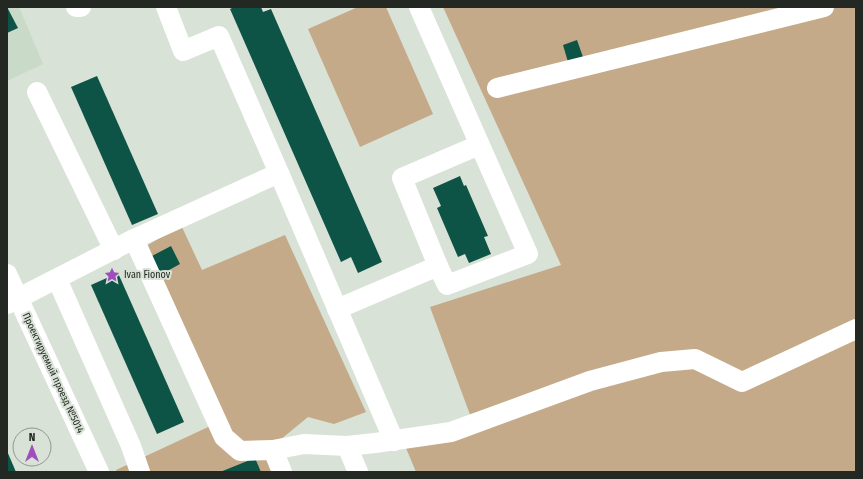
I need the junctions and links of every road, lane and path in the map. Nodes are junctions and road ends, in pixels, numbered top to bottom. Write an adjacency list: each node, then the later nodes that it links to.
1 (76, 7): 2 (street)
2 (81, 7)
3 (166, 7): 9 (street)
4 (419, 7): 8 (street)
5 (824, 7): 6 (street)
6 (497, 88)
7 (38, 92): 11 (street)
8 (479, 145): 12 (street); 12 (street)
9 (279, 173): 10 (street); 16 (street)
10 (134, 239): 11 (street); 20 (street)
11 (114, 250): 14 (street)
12 (438, 266): 16 (street)
13 (7, 274): 15 (street, Проектируемый проезд №5014)
14 (57, 278): 15 (street); 22 (street)
15 (13, 302): 21 (street, Проектируемый проезд №5014)
16 (337, 309): 18 (street)
17 (856, 329): 18 (street)
18 (394, 441): 19 (street)
19 (347, 446): 20 (street); 24 (street)
20 (273, 450): 23 (street)
21 (99, 472)
22 (140, 472)
23 (282, 472)
24 (358, 472)

